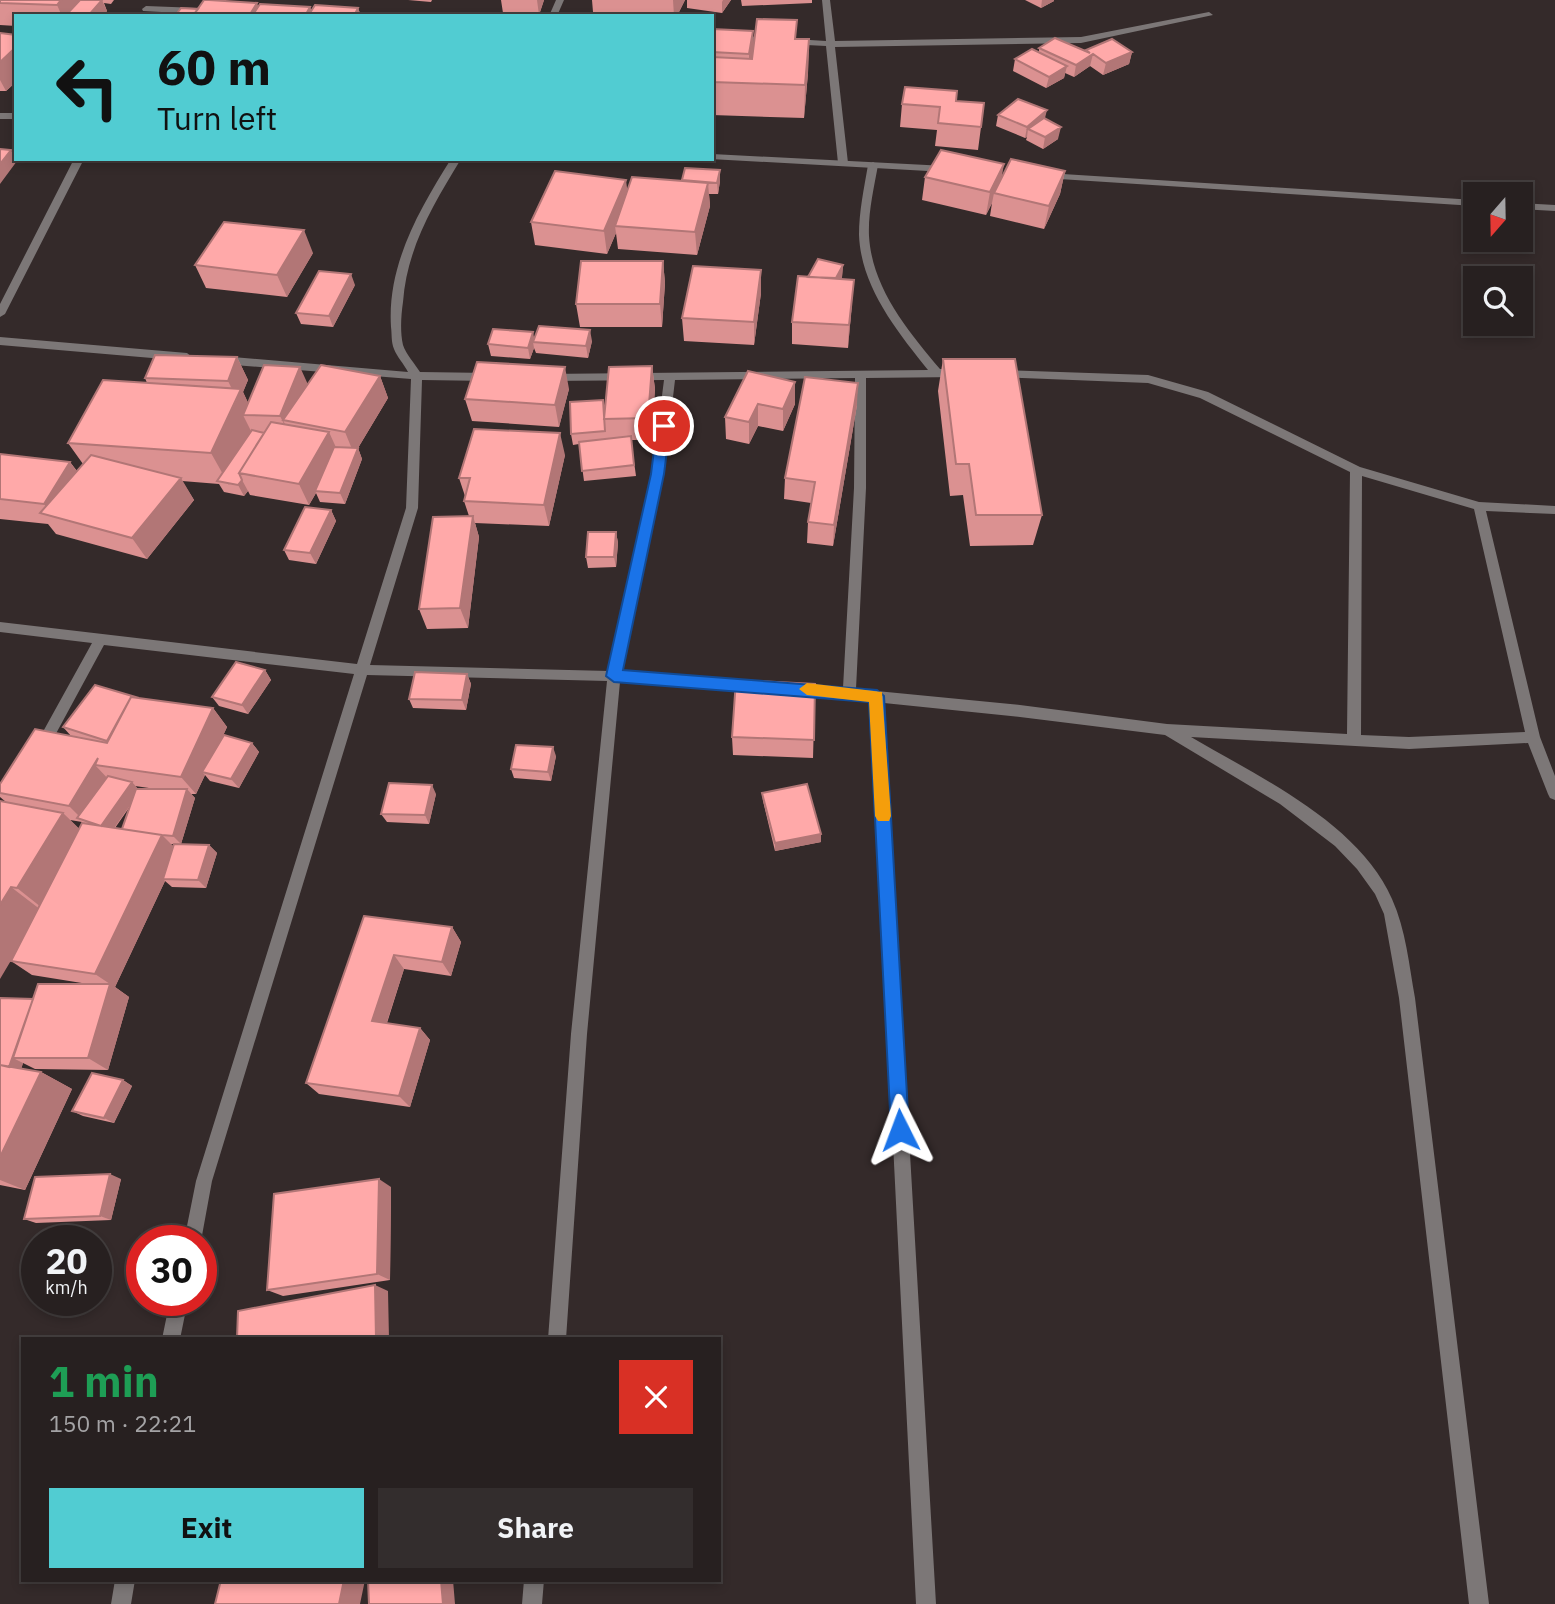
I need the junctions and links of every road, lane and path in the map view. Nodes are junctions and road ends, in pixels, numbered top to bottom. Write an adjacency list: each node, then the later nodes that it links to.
1 (827, 0): 6 (street)
2 (146, 8): 3 (street)
3 (215, 12)
4 (1209, 15): 6 (street)
5 (714, 37): 6 (street)
6 (832, 44): 10 (street)
7 (714, 157): 10 (street)
8 (78, 161): 17 (street)
9 (455, 161): 25 (street)
10 (843, 163): 11 (street)
11 (873, 165): 12 (street); 21 (street)
12 (955, 170)
13 (1037, 175): 14 (street)
14 (1463, 202)
15 (1533, 207): 16 (street)
16 (1555, 208)
17 (0, 314)
18 (0, 341): 19 (street)
19 (194, 358)
20 (208, 359): 25 (street)
21 (936, 372): 22 (street); 23 (street)
22 (976, 373)
23 (861, 374): 28 (street); 36 (street)
24 (989, 374): 29 (street)
25 (417, 376): 26 (street); 34 (street)
26 (497, 377)
27 (537, 377): 28 (street)
28 (670, 377): 35 (street)
29 (1356, 470): 30 (street); 40 (street)
30 (1479, 506): 31 (street); 39 (street)
31 (1555, 510)
32 (0, 627): 33 (street)
33 (101, 639): 34 (street); 41 (street)
34 (361, 670): 35 (street); 43 (street)
35 (614, 676): 36 (street); 46 (street)
36 (849, 692): 37 (street)
37 (877, 696): 38 (street); 51 (street)
38 (1167, 730): 40 (street); 52 (street)
39 (1533, 737): 40 (street); 42 (street)
40 (1354, 740)
41 (34, 760)
42 (1555, 794)
43 (195, 1225)
44 (176, 1316): 45 (street)
45 (171, 1337)
46 (557, 1337)
47 (125, 1582): 49 (street)
48 (534, 1582): 50 (street)
49 (121, 1604)
50 (532, 1604)
51 (926, 1604)
52 (1479, 1604)

